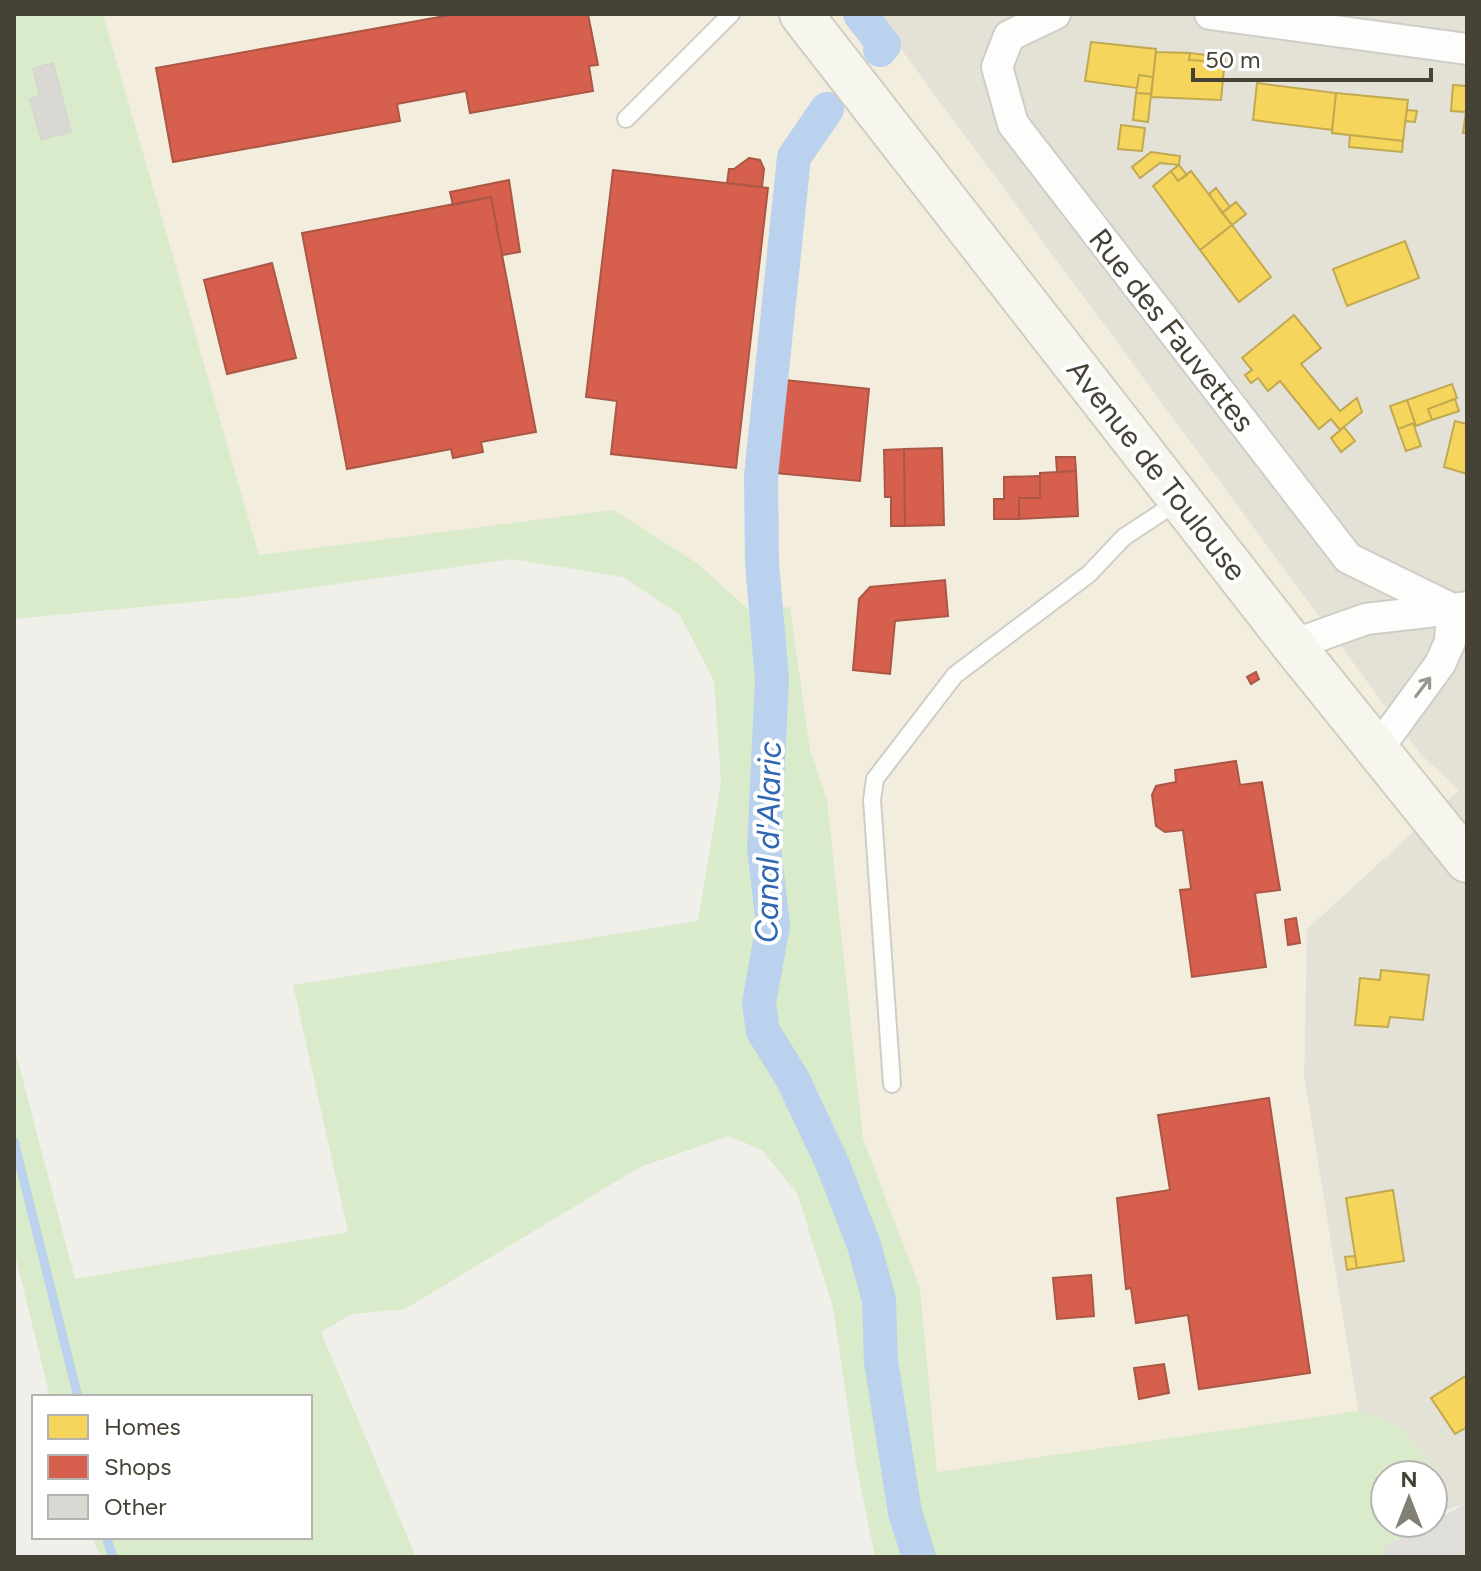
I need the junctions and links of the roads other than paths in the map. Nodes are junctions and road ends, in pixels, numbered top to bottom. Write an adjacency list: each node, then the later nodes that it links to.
1 (731, 14): 6 (lane)
2 (801, 14): 7 (main road, Avenue de Toulouse)
3 (1055, 14): 8 (street, Rue des Fauvettes)
4 (1210, 14): 5 (street)
5 (1467, 49)
6 (626, 119)
7 (1180, 500): 9 (main road, Avenue de Toulouse); 12 (lane)
8 (1460, 608): 9 (street); 10 (street, one-way to 8)
9 (1293, 645): 10 (main road, Avenue de Toulouse)
10 (1377, 750): 11 (main road, Avenue de Toulouse)
11 (1467, 861)
12 (892, 1084)

